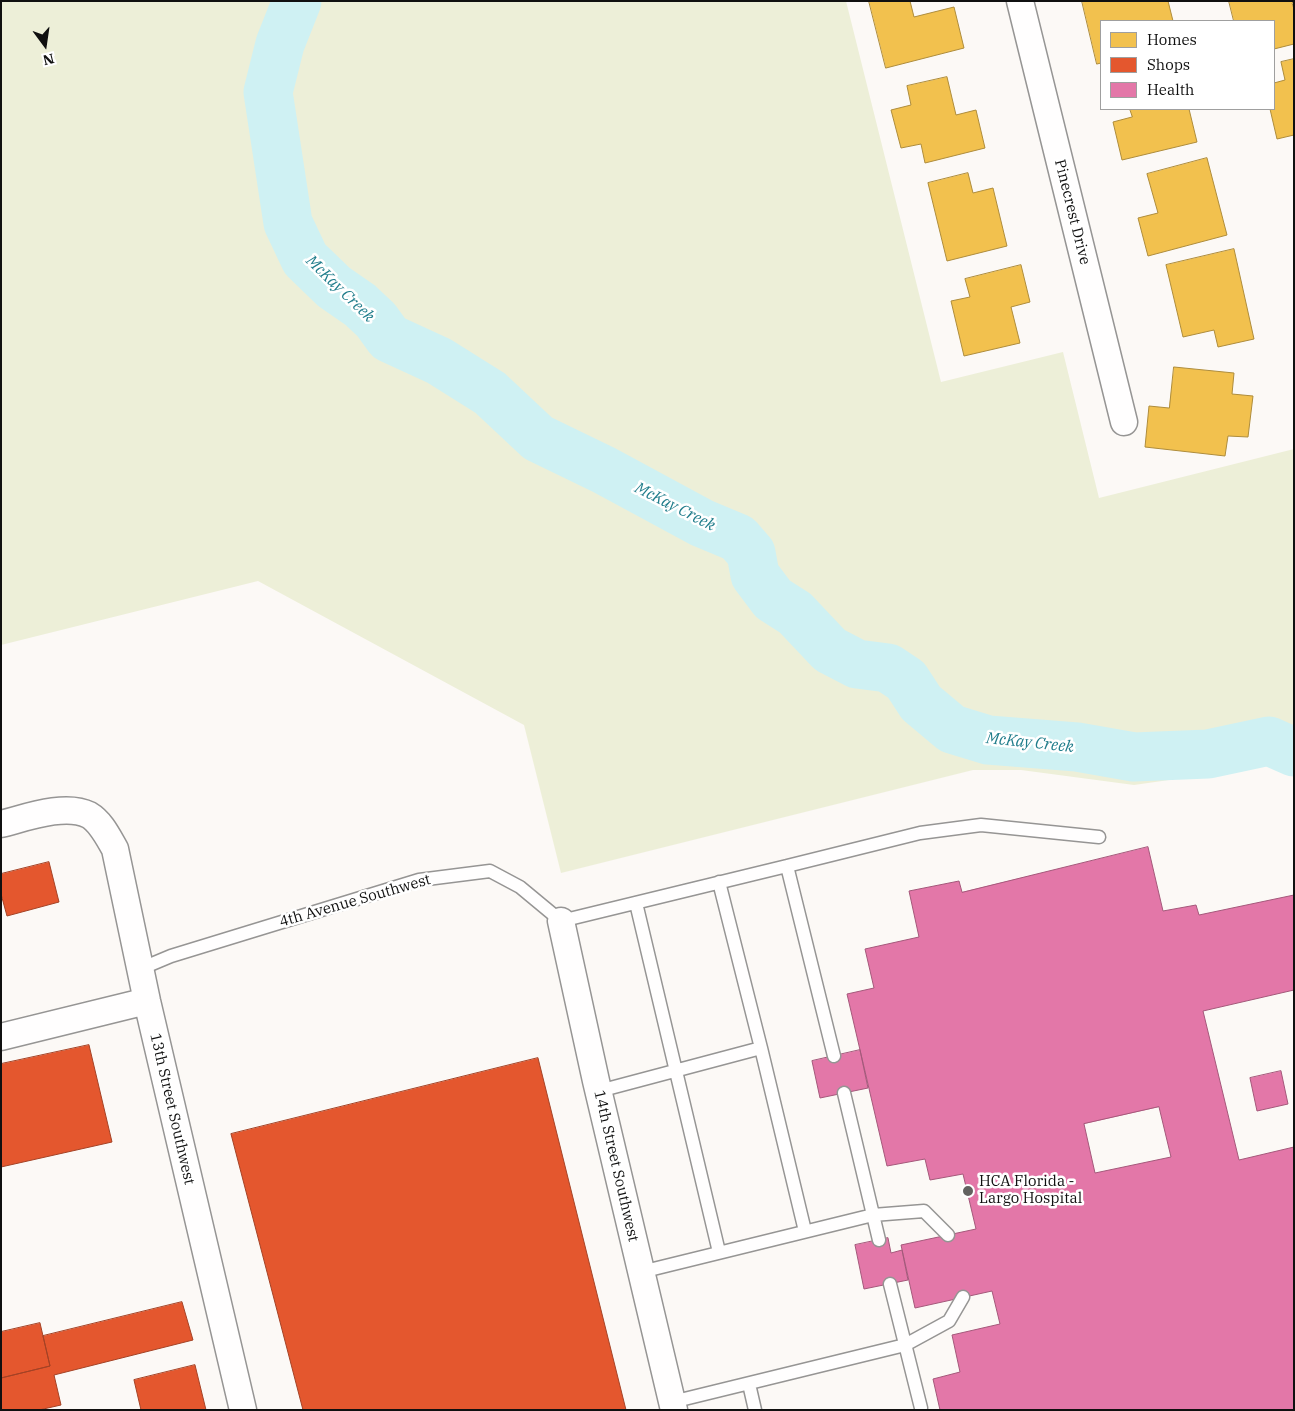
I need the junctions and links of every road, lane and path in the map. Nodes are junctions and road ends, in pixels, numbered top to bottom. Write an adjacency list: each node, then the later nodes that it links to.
1 (1020, 1): 2 (street, Pinecrest Drive)
2 (1124, 422)
3 (1, 824): 9 (street, 13th Street Southwest)
4 (1099, 838): 5 (lane)
5 (787, 866): 6 (lane); 13 (lane)
6 (719, 882): 7 (lane); 12 (lane)
7 (636, 903): 8 (lane); 14 (lane)
8 (561, 921): 9 (lane, 4th Avenue Southwest); 15 (street, 14th Street Southwest)
9 (140, 968): 10 (street, 13th Street Southwest)
10 (147, 1001): 11 (street); 29 (street, 13th Street Southwest)
11 (1, 1037)
12 (761, 1048): 14 (lane); 18 (lane)
13 (834, 1056)
14 (677, 1070): 15 (lane); 21 (lane)
15 (598, 1091): 22 (street, 14th Street Southwest)
16 (844, 1093): 17 (lane)
17 (873, 1215): 18 (lane); 19 (lane); 20 (lane)
18 (805, 1231): 21 (lane)
19 (948, 1235)
20 (879, 1240)
21 (720, 1252): 22 (lane)
22 (641, 1272): 27 (street, 14th Street Southwest)
23 (890, 1284): 25 (lane)
24 (963, 1298): 25 (lane)
25 (905, 1345): 26 (lane); 28 (lane)
26 (749, 1384): 27 (lane); 30 (lane)
27 (673, 1406)
28 (921, 1408)
29 (243, 1410)
30 (755, 1410)

